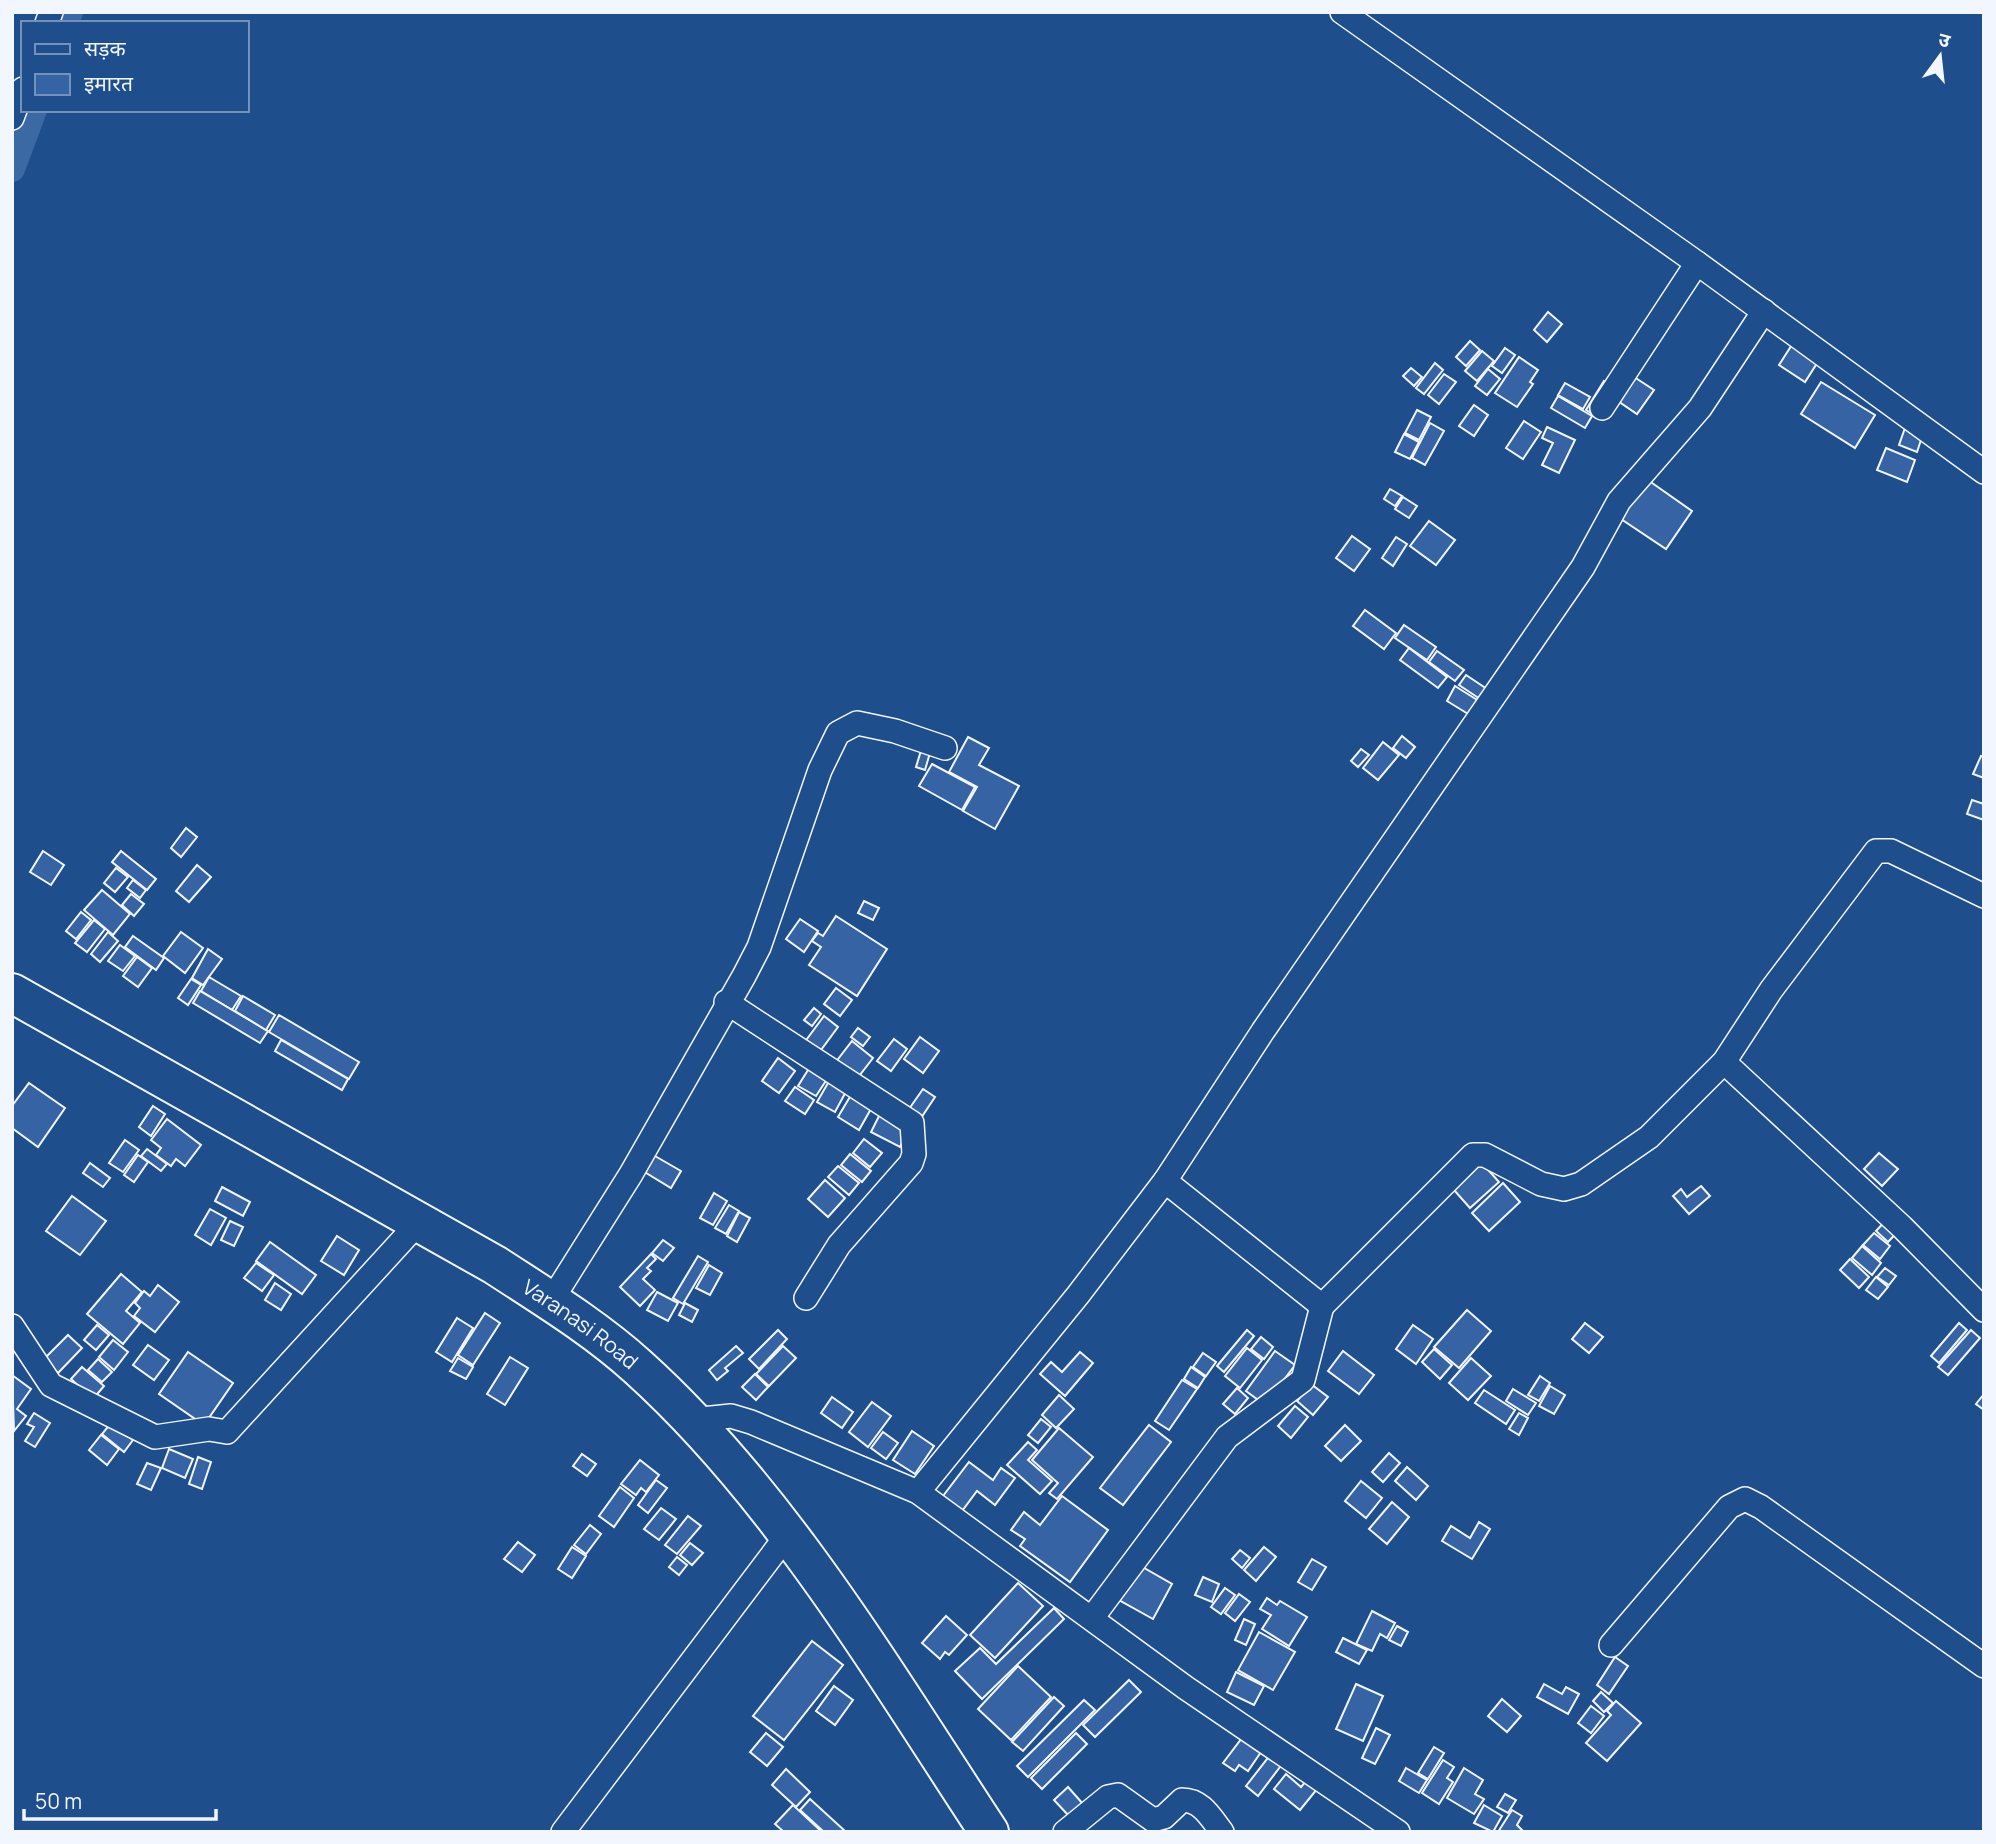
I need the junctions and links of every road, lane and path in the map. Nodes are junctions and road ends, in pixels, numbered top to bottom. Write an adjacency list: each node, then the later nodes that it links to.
1 (1342, 12): 4 (street)
2 (21, 94): 3 (street)
3 (12, 118)
4 (1698, 263): 5 (street); 6 (street)
5 (1764, 311): 7 (street); 13 (street)
6 (1602, 408)
7 (1984, 472)
8 (946, 748): 11 (street)
9 (1984, 896): 12 (street)
10 (12, 993): 14 (highway, Varanasi Road)
11 (726, 1002): 15 (street); 16 (street)
12 (1724, 1062): 17 (street); 18 (street)
13 (1164, 1181): 17 (street); 21 (street)
14 (420, 1222): 16 (highway, Varanasi Road); 19 (street)
15 (806, 1298)
16 (551, 1301): 20 (highway, Varanasi Road)
17 (1322, 1306): 23 (street)
18 (1984, 1310)
19 (12, 1326)
20 (692, 1420): 21 (street); 22 (highway, Varanasi Road)
21 (918, 1492): 23 (street)
22 (788, 1535): 26 (street); 27 (highway, Varanasi Road)
23 (1092, 1618): 30 (street)
24 (1611, 1645): 25 (street)
25 (1984, 1666)
26 (562, 1832)
27 (989, 1832)
28 (1065, 1832): 29 (street)
29 (1222, 1832)
30 (1398, 1832)

